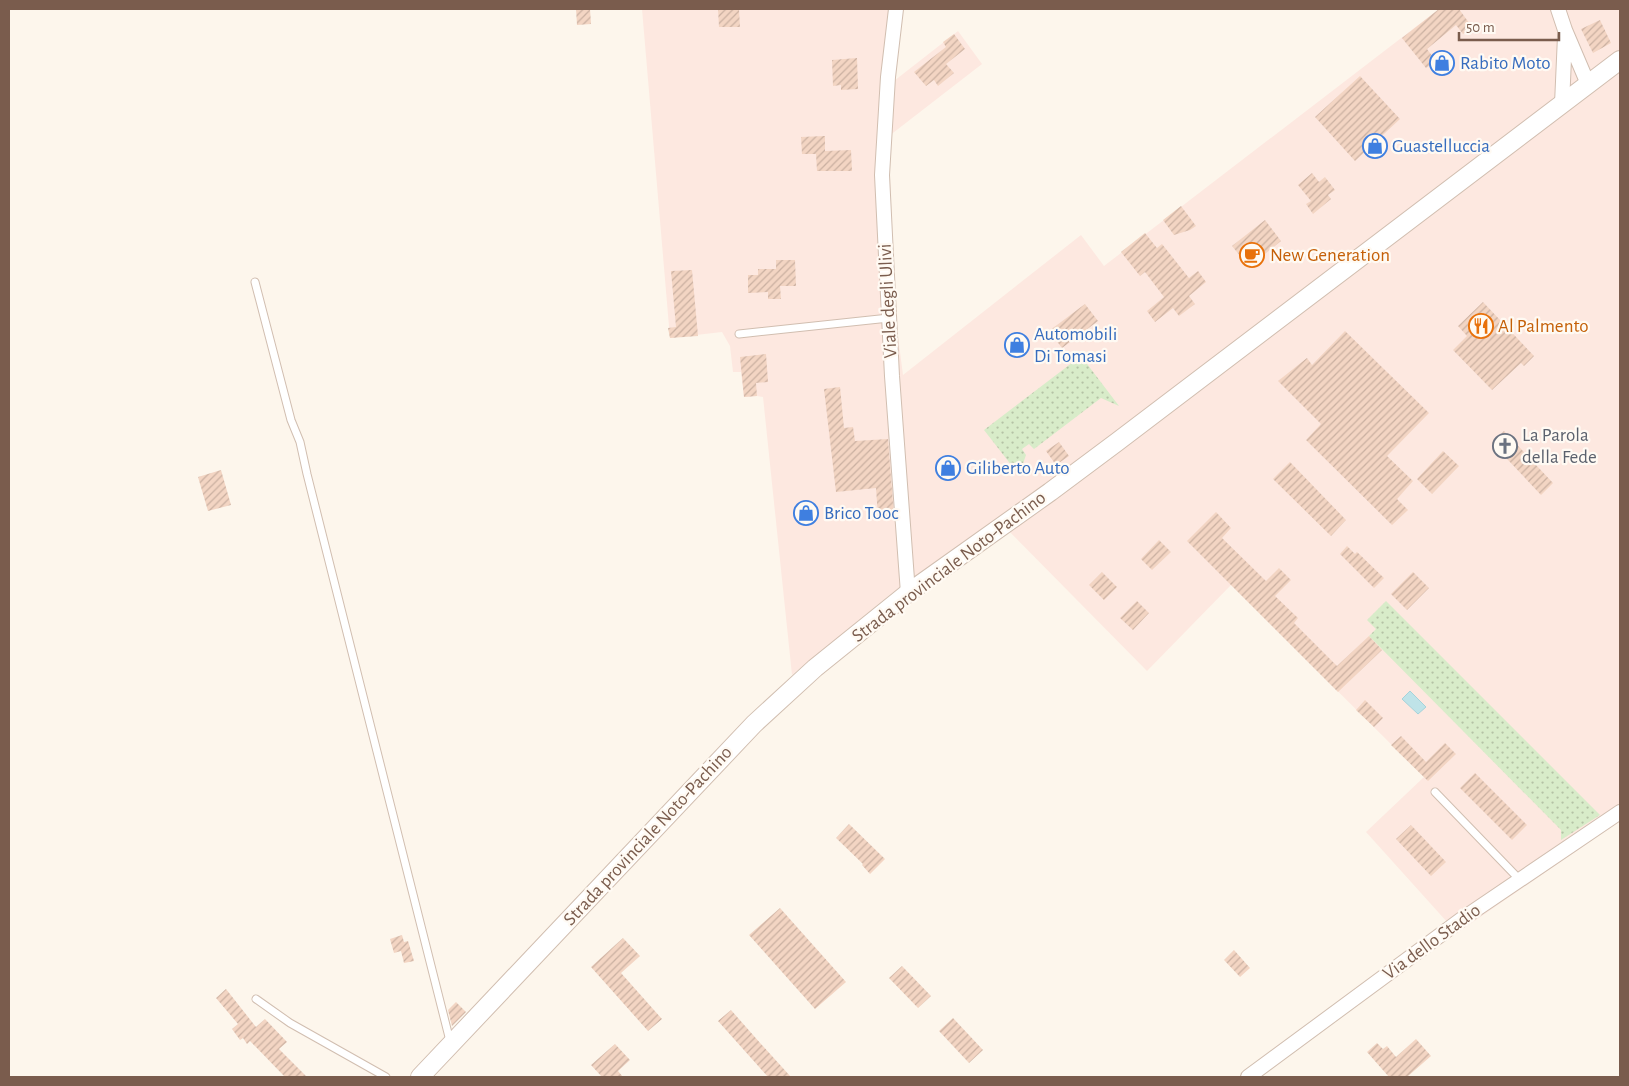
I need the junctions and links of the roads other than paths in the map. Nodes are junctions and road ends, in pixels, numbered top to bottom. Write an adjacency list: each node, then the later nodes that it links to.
1 (896, 9): 8 (street, Viale degli Ulivi)
2 (1558, 9): 3 (street)
3 (1565, 30): 5 (street); 6 (street)
4 (1620, 60): 5 (street, Strada provinciale Noto-Pachino)
5 (1588, 84): 6 (street, Strada provinciale Noto-Pachino)
6 (1562, 104): 10 (street, Strada provinciale Noto-Pachino)
7 (255, 282): 15 (lane)
8 (889, 318): 9 (lane); 10 (street, Viale degli Ulivi)
9 (739, 334)
10 (908, 593): 15 (street, Strada provinciale Noto-Pachino)
11 (1435, 792): 13 (lane)
12 (1620, 812): 13 (street, Via dello Stadio)
13 (1520, 880): 18 (street, Via dello Stadio)
14 (256, 999): 16 (lane)
15 (451, 1044): 17 (street, Strada provinciale Noto-Pachino)
16 (386, 1077)
17 (420, 1077)
18 (1248, 1077)

